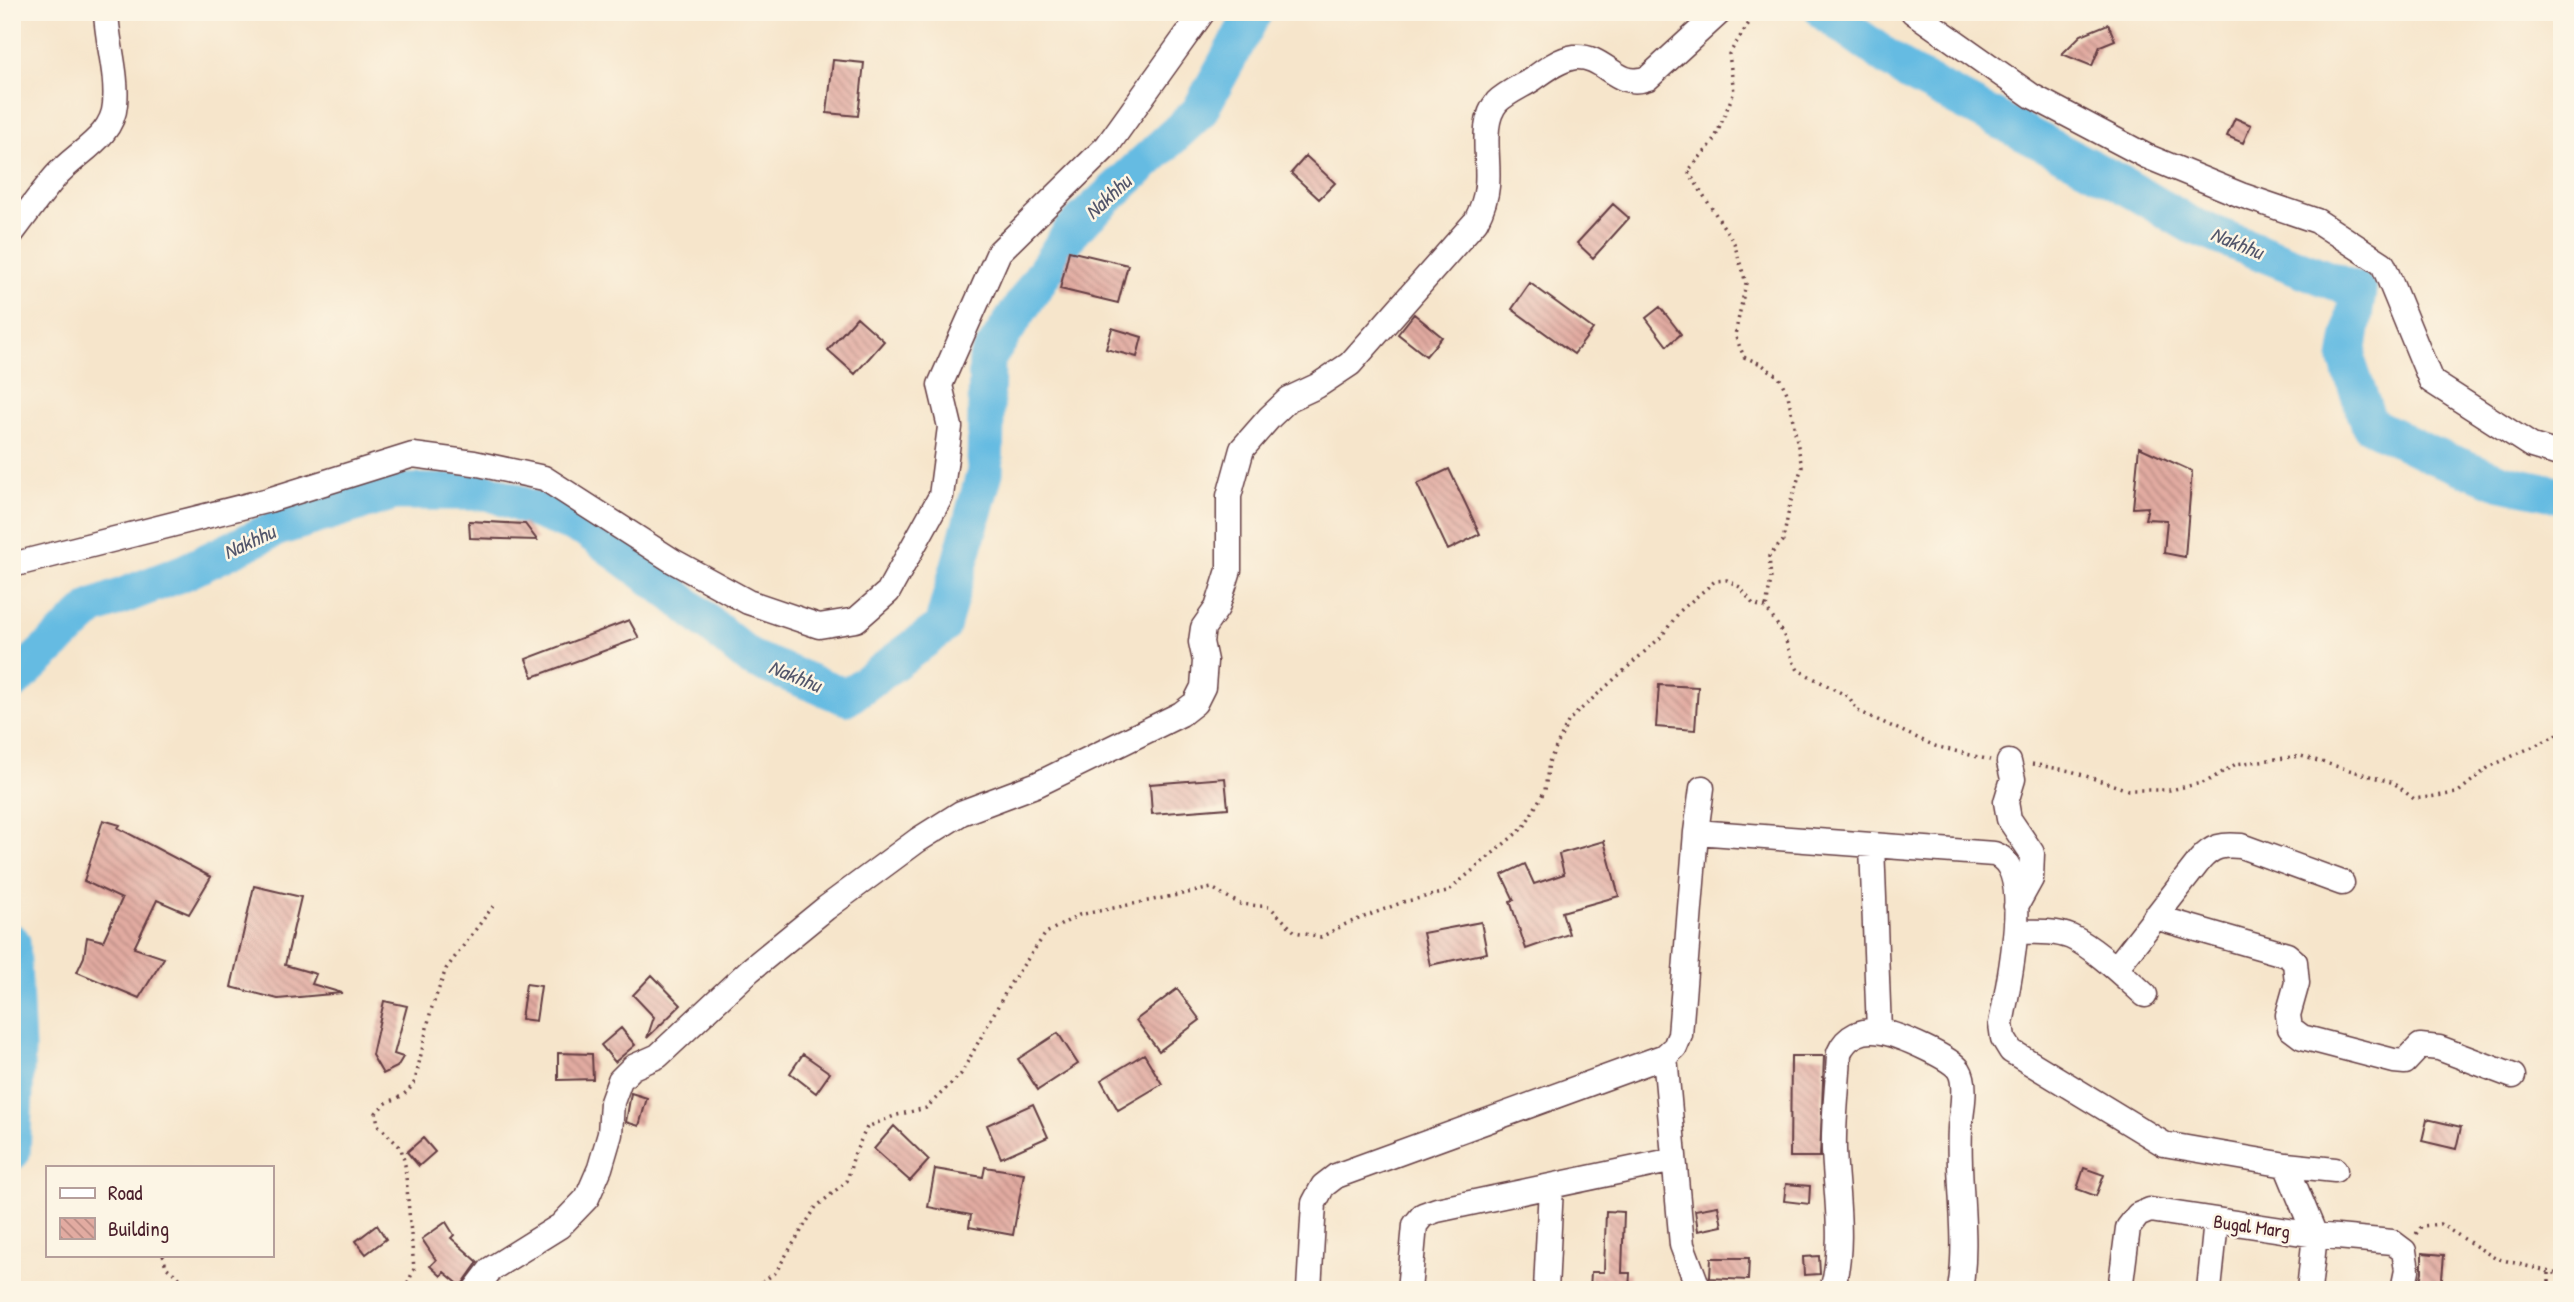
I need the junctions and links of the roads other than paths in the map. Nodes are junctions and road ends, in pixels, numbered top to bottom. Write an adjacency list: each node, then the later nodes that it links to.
1 (106, 12): 5 (street)
2 (1203, 12): 7 (street)
3 (1720, 12): 28 (street)
4 (1913, 12): 6 (street)
5 (12, 233)
6 (2562, 455)
7 (12, 565)
8 (2009, 762): 13 (street)
9 (1702, 788): 10 (street)
10 (1696, 832): 11 (street); 19 (street)
11 (1872, 845): 13 (street); 18 (street)
12 (2342, 883): 14 (street)
13 (2016, 906): 15 (street)
14 (2155, 917): 16 (street); 20 (street)
15 (2016, 932): 16 (street); 22 (street)
16 (2116, 968): 17 (street)
17 (2145, 995)
18 (1879, 1031): 33 (street); 34 (street)
19 (1665, 1056): 21 (street); 29 (street)
20 (2513, 1076)
21 (1675, 1160): 24 (street); 32 (street)
22 (2286, 1165): 23 (street); 26 (street)
23 (2335, 1170)
24 (1551, 1186): 27 (street); 31 (street)
25 (2216, 1221): 26 (street, Bugal Marg); 35 (street, Bugal Marg); 36 (street)
26 (2315, 1234): 37 (street); 38 (street, Bugal Marg)
27 (1409, 1289): 30 (street)
28 (475, 1290)
29 (1310, 1290)
30 (1422, 1290)
31 (1546, 1290)
32 (1699, 1290)
33 (1832, 1290)
34 (1960, 1290)
35 (2120, 1290)
36 (2209, 1290)
37 (2309, 1290)
38 (2403, 1290)

